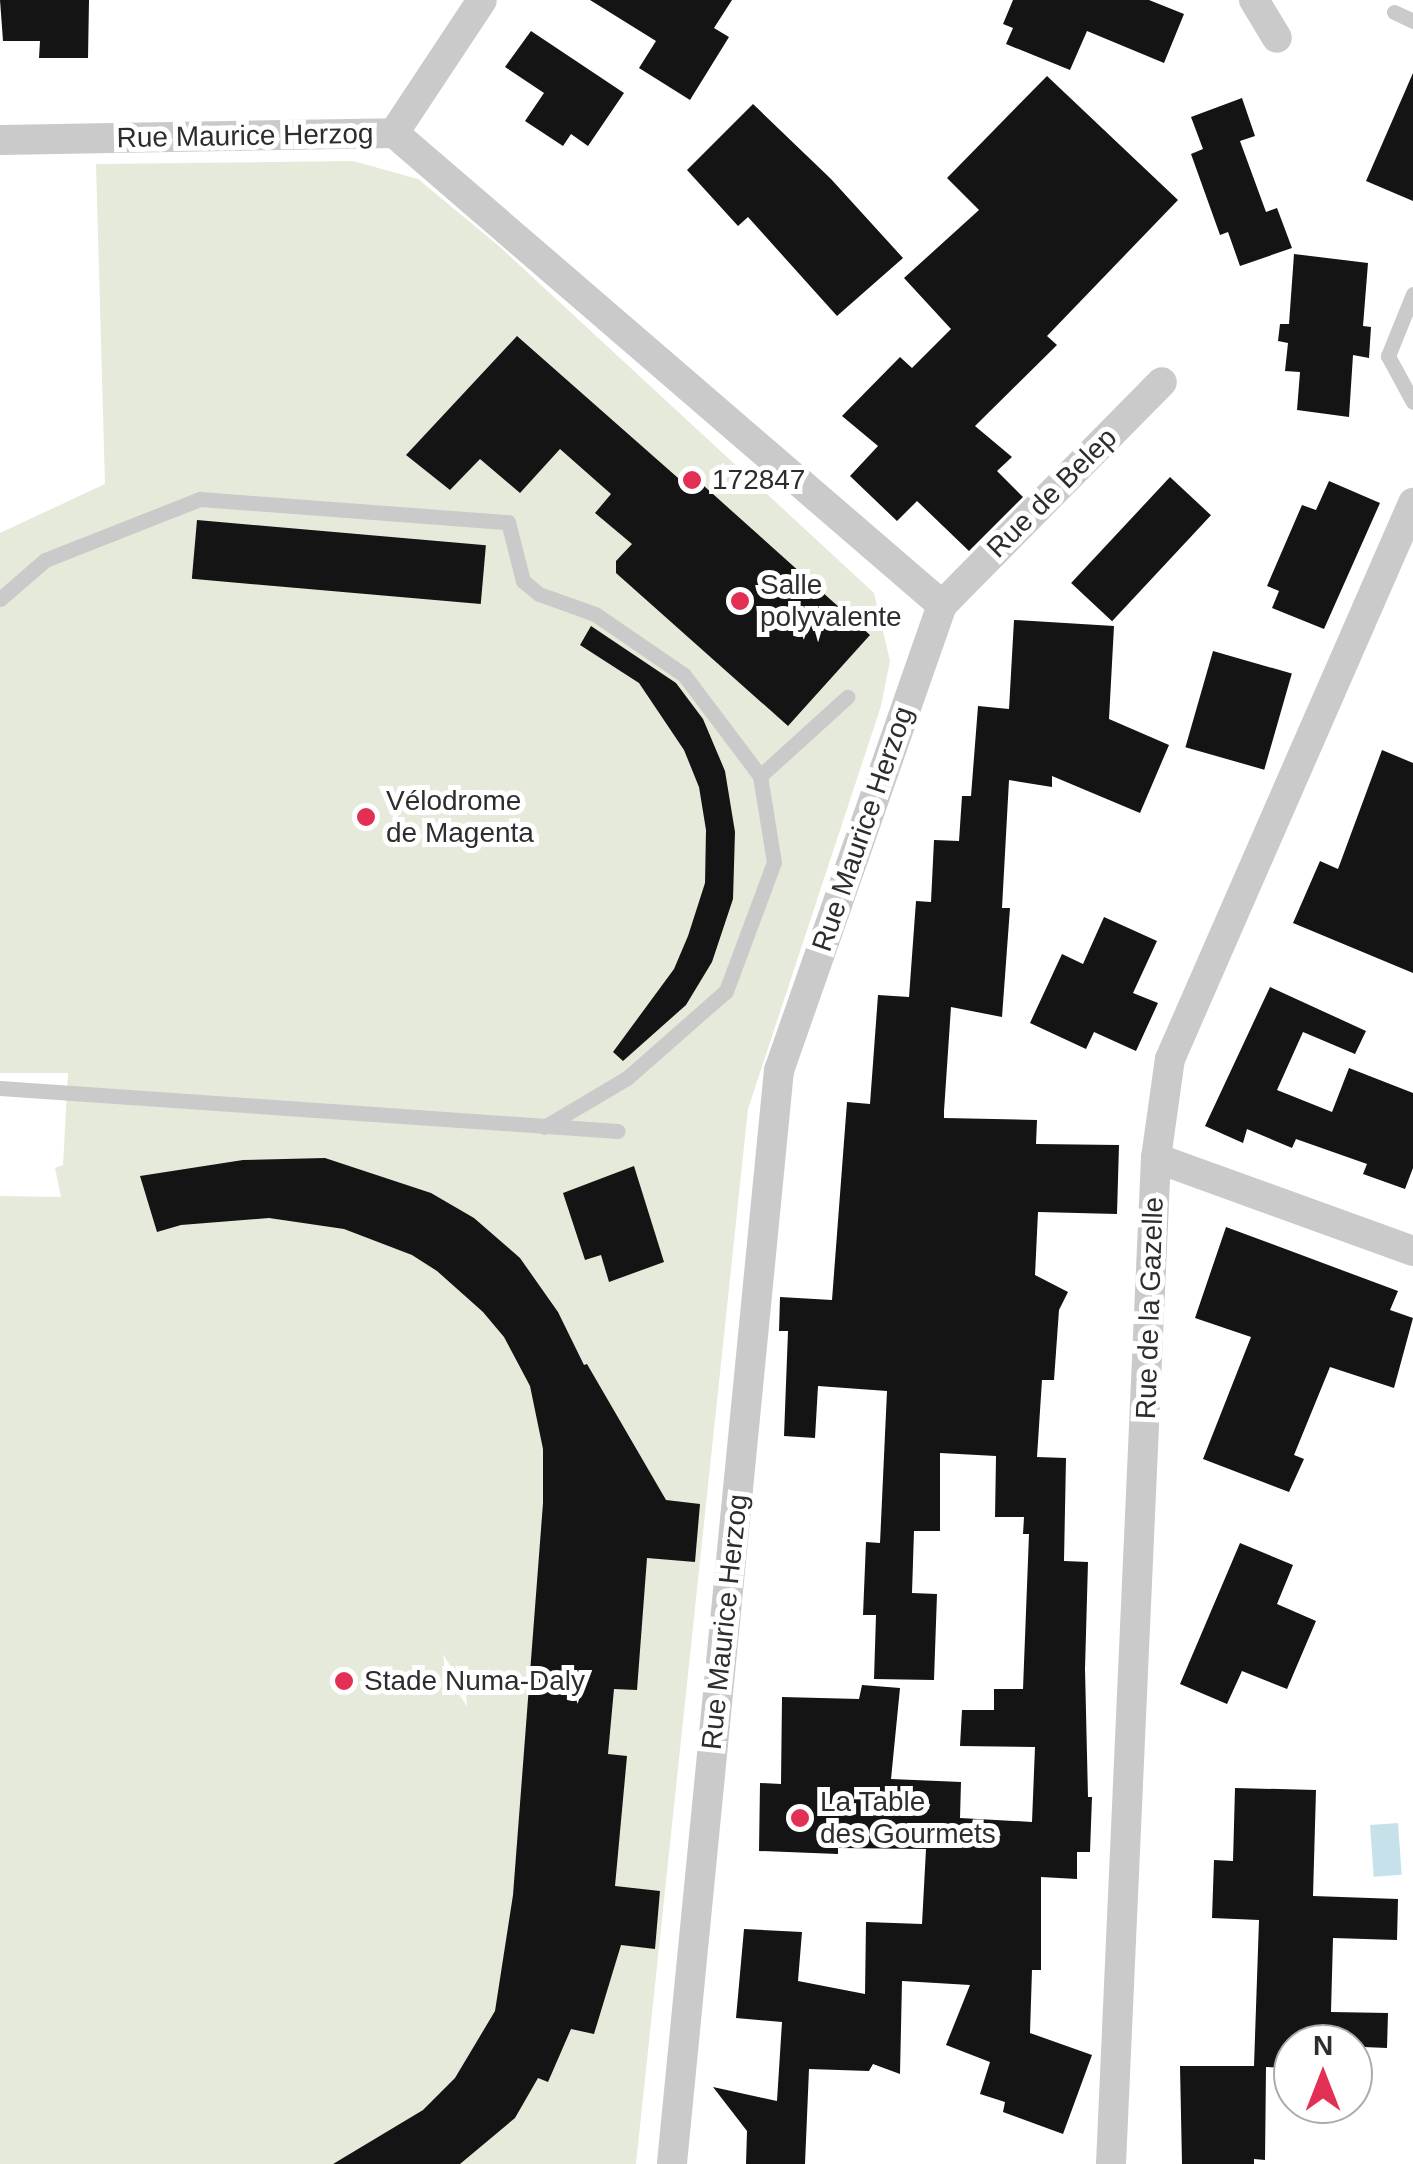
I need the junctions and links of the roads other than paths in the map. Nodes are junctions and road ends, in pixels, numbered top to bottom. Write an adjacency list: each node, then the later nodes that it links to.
1 (482, 0): 6 (street)
2 (1254, 0): 5 (street)
3 (1394, 12): 4 (lane)
4 (1413, 21)
5 (1277, 38)
6 (394, 133): 7 (street, Rue Maurice Herzog); 13 (street, Rue Maurice Herzog)
7 (0, 140)
8 (1413, 294): 10 (lane)
9 (1162, 382): 13 (street, Rue de Belep)
10 (1413, 402)
11 (1413, 503): 19 (street, Rue de la Gazelle)
12 (0, 599): 15 (lane)
13 (942, 606): 21 (street, Rue Maurice Herzog)
14 (848, 697): 15 (lane)
15 (760, 776): 17 (lane)
16 (0, 1088): 17 (lane)
17 (544, 1127): 18 (lane)
18 (618, 1131)
19 (1156, 1158): 20 (street); 22 (street, Rue de la Gazelle)
20 (1413, 1250)
21 (672, 2164)
22 (1112, 2164)

